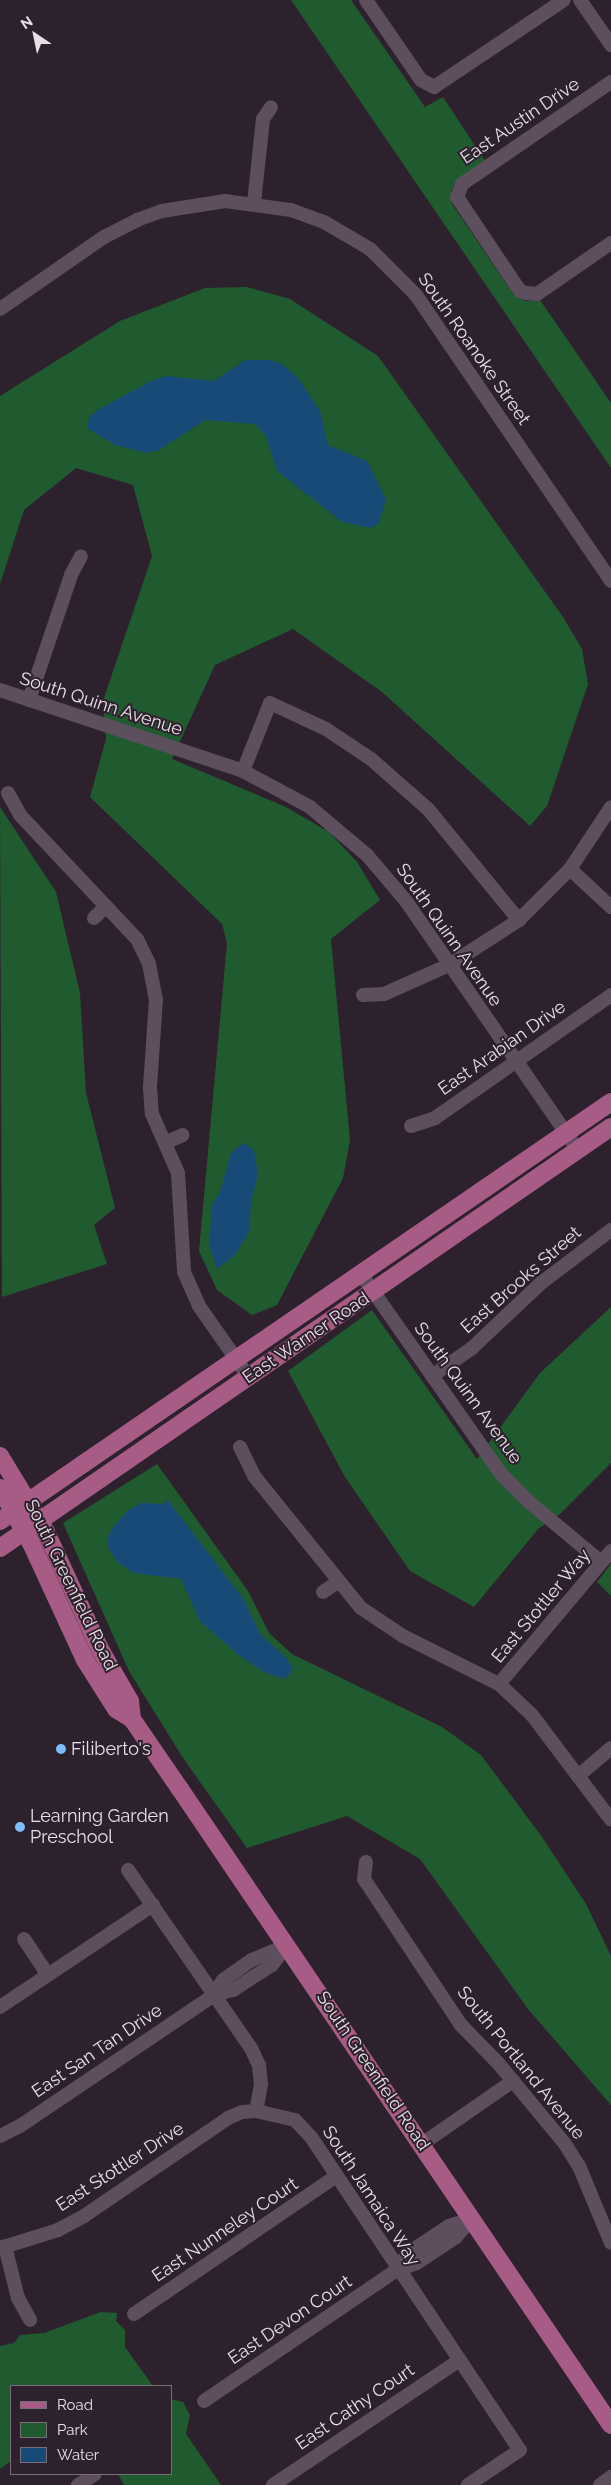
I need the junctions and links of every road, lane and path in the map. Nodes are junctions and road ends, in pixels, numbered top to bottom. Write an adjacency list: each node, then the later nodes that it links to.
1 (366, 0): 2 (street)
2 (564, 0)
3 (580, 0): 4 (street)
4 (611, 46)
5 (611, 82): 8 (street, East Austin Drive)
6 (271, 107): 7 (street)
7 (254, 203): 9 (street, South Roanoke Street); 11 (street, South Roanoke Street)
8 (611, 243)
9 (0, 310)
10 (81, 556): 13 (street)
11 (611, 581)
12 (0, 690): 13 (street, South Quinn Avenue)
13 (29, 700): 14 (street, South Quinn Avenue)
14 (243, 770): 21 (street); 22 (street, South Quinn Avenue)
15 (8, 793): 18 (street)
16 (611, 807): 17 (street)
17 (570, 869): 19 (street); 21 (street)
18 (106, 906): 20 (street); 31 (street)
19 (611, 907)
20 (94, 918)
21 (519, 920): 22 (street)
22 (449, 965): 23 (street); 25 (street, South Quinn Avenue)
23 (363, 995)
24 (611, 995): 25 (street, East Arabian Drive)
25 (516, 1062): 27 (street, East Arabian Drive); 29 (street, South Quinn Avenue)
26 (611, 1102): 29 (main road, East Warner Road)
27 (411, 1126)
28 (611, 1127): 32 (main road, East Warner Road)
29 (567, 1133): 32 (street, South Quinn Avenue); 34 (main road, East Warner Road)
30 (183, 1135): 31 (street)
31 (167, 1142): 36 (street)
32 (578, 1150): 35 (main road, East Warner Road)
33 (611, 1230): 38 (street, East Brooks Street)
34 (362, 1274): 35 (street, South Quinn Avenue); 36 (main road, East Warner Road)
35 (374, 1292): 37 (main road, East Warner Road); 38 (street, South Quinn Avenue)
36 (237, 1359): 37 (street); 42 (main road, East Warner Road)
37 (248, 1376): 44 (main road, East Warner Road)
38 (432, 1376): 48 (street, South Quinn Avenue)
39 (240, 1447): 49 (street)
40 (0, 1456): 42 (main road, South Greenfield Road)
41 (0, 1488): 43 (main road, South Greenfield Road)
42 (29, 1501): 43 (main road, East Warner Road); 44 (main road, South Greenfield Road)
43 (7, 1516): 45 (main road, South Greenfield Road)
44 (40, 1520): 45 (main road, East Warner Road); 52 (main road, South Greenfield Road)
45 (24, 1531): 46 (main road, East Warner Road); 52 (main road, South Greenfield Road)
46 (0, 1548)
47 (611, 1551): 48 (street, East Stottler Way)
48 (601, 1562): 51 (street, East Stottler Way)
49 (338, 1582): 50 (street); 51 (street)
50 (323, 1592)
51 (499, 1684): 54 (street)
52 (132, 1718): 60 (main road, South Greenfield Road)
53 (611, 1748): 54 (street)
54 (578, 1776): 55 (street)
55 (611, 1820)
56 (366, 1862): 64 (street, South Portland Avenue)
57 (128, 1870): 58 (street)
58 (153, 1904): 61 (street); 62 (street)
59 (24, 1939): 61 (street)
60 (288, 1945): 62 (street, East San Tan Drive); 67 (main road, South Greenfield Road)
61 (48, 1975): 63 (street)
62 (214, 1995): 65 (street); 66 (street, East San Tan Drive)
63 (0, 2007)
64 (513, 2081): 67 (street); 70 (street, South Portland Avenue)
65 (256, 2111): 68 (street, South Jamaica Way); 71 (street, East Stottler Drive)
66 (0, 2136)
67 (422, 2144): 69 (main road, South Greenfield Road)
68 (336, 2176): 72 (street, South Jamaica Way); 73 (street, East Nunneley Court)
69 (471, 2219): 72 (street, East Devon Court); 77 (main road, South Greenfield Road)
70 (611, 2243)
71 (3, 2247): 74 (street)
72 (397, 2270): 75 (street, South Jamaica Way); 76 (street, East Devon Court)
73 (134, 2314)
74 (30, 2320)
75 (458, 2361): 81 (street, East Cathy Court); 82 (street, South Jamaica Way)
76 (204, 2401)
77 (611, 2425)
78 (93, 2475): 80 (street)
79 (611, 2477): 83 (street)
80 (78, 2485)
81 (273, 2485)
82 (468, 2485)
83 (600, 2485)

